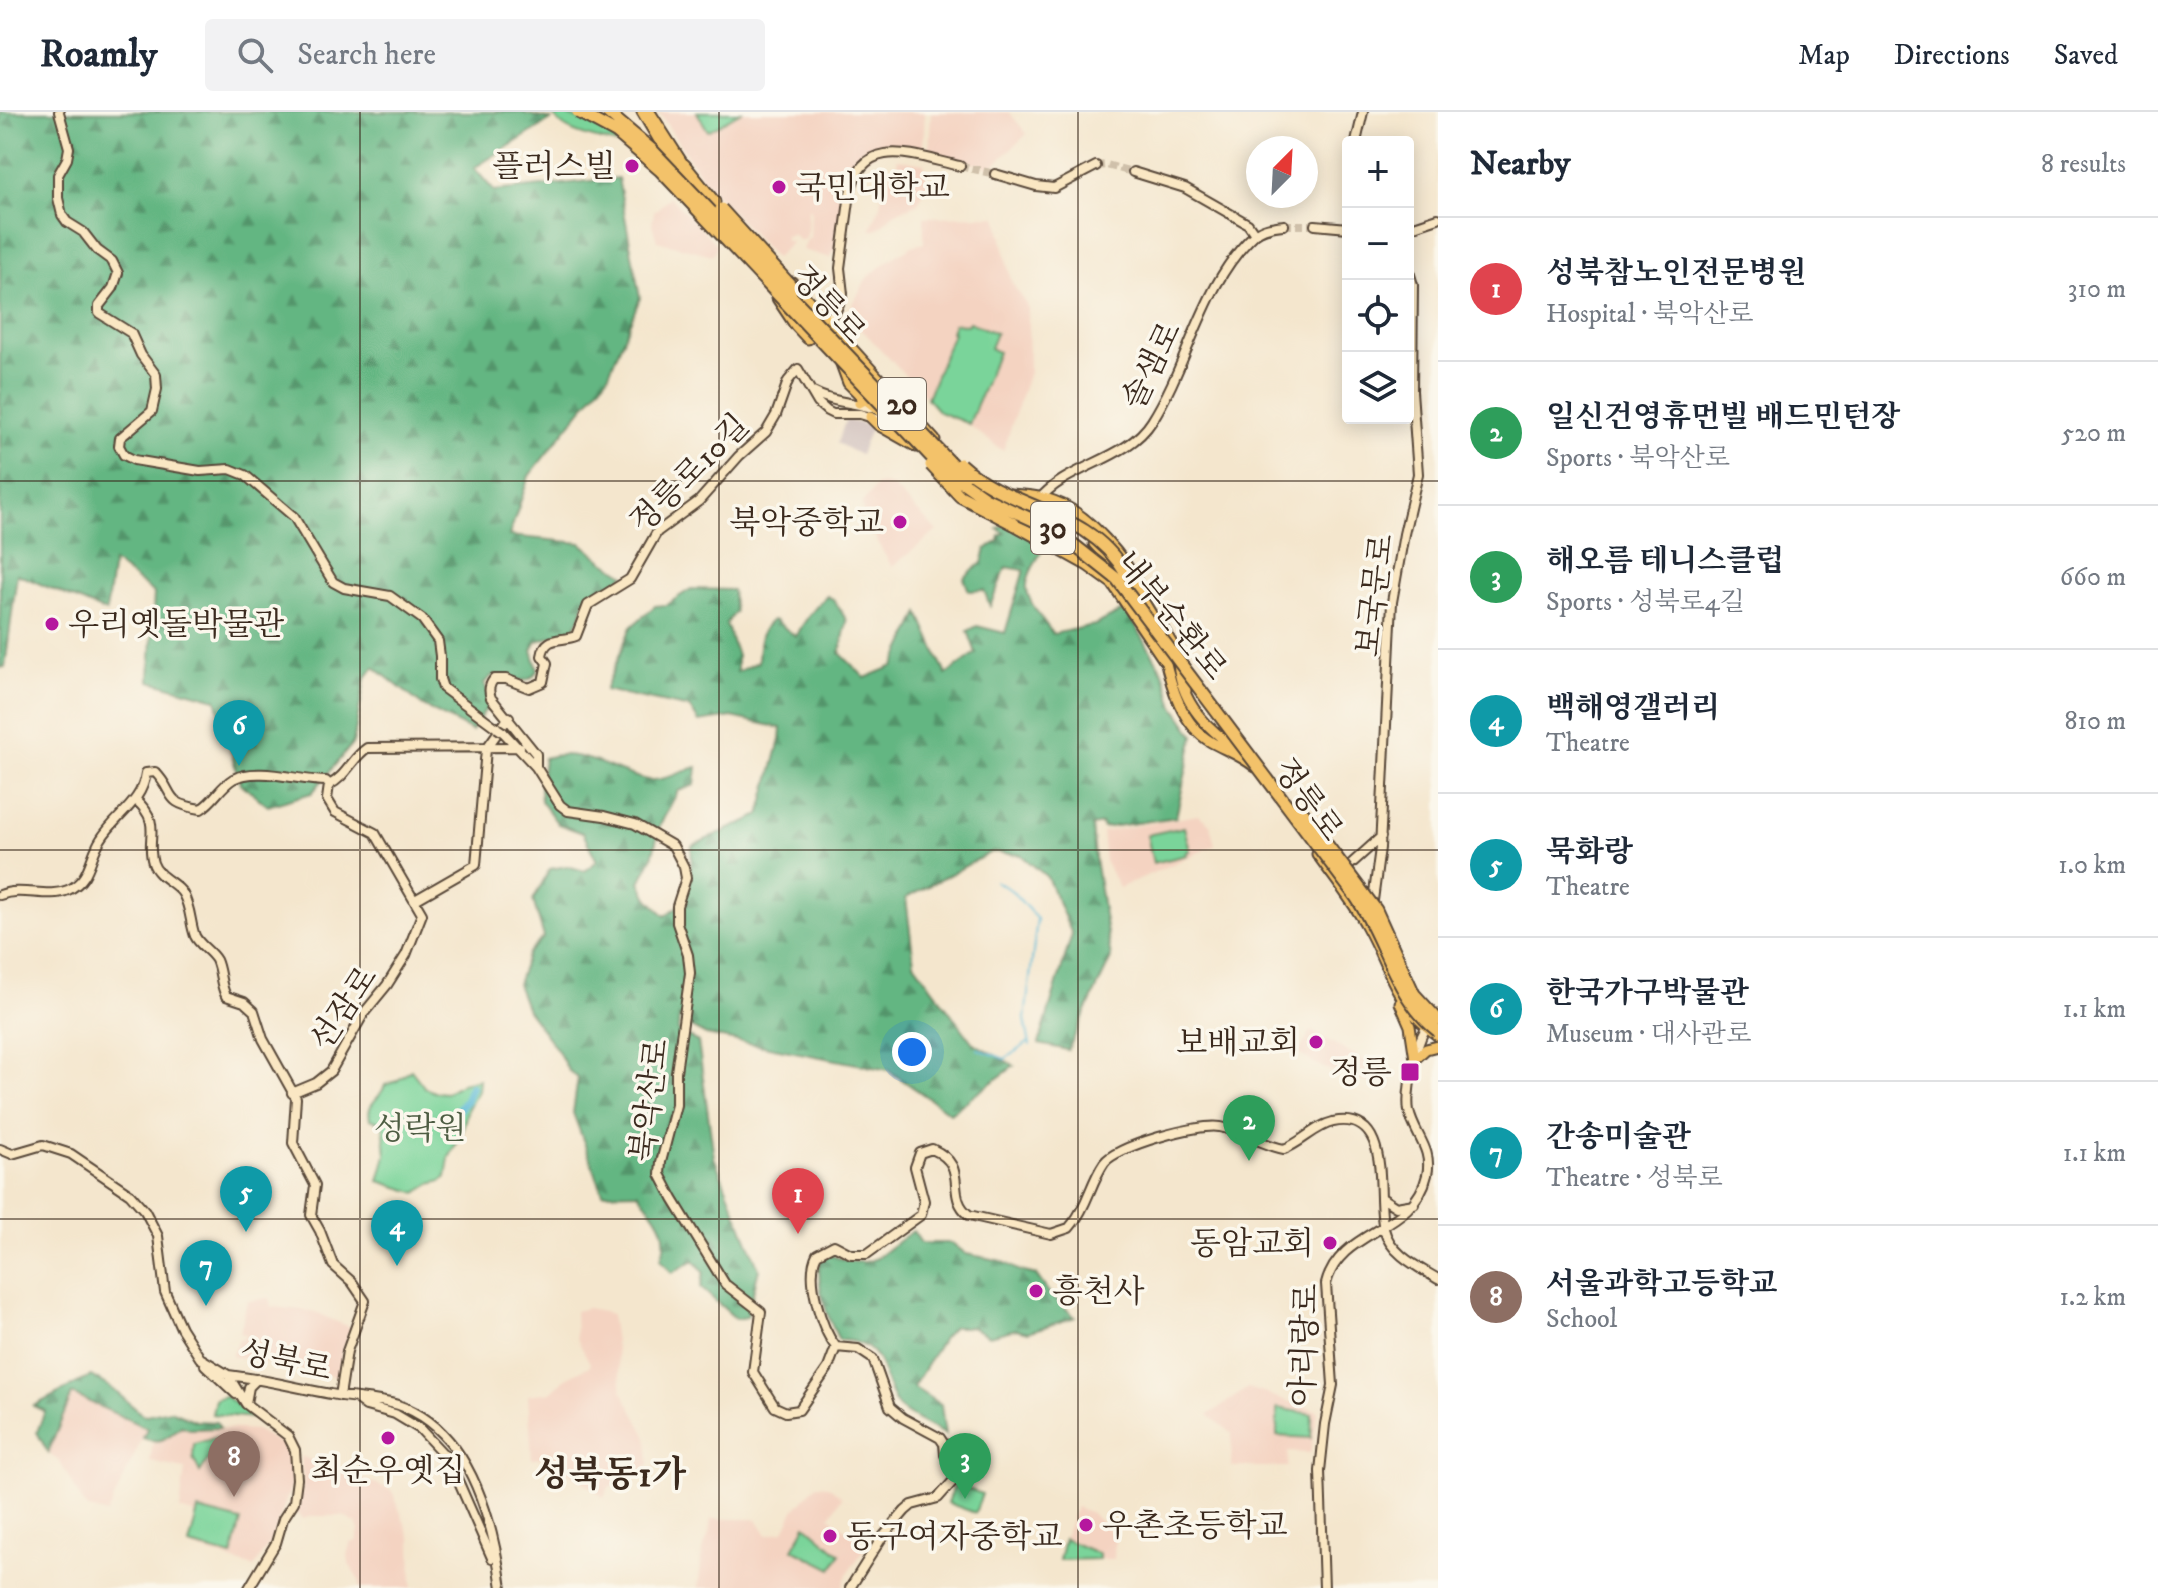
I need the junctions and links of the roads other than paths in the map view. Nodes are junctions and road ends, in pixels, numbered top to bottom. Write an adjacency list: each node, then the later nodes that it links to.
1 (59, 112): 39 (street, 북악산로)
2 (578, 112): 25 (highway, 내부순환로 / 30, bridge)
3 (607, 112): 23 (highway, 내부순환로 / 30, bridge)
4 (642, 112): 16 (main road, 정릉로 / 20)
5 (650, 112): 8 (main road, 정릉로 / 20)
6 (1363, 112): 7 (street)
7 (1357, 136)
8 (684, 165): 16 (main road, 정릉로 / 20); 20 (main road, 정릉로); 23 (highway, bridge)
9 (960, 166): 23 (street)
10 (1096, 166): 12 (street)
11 (1133, 172): 19 (street)
12 (995, 174)
13 (1438, 218): 17 (street)
14 (1284, 225): 19 (street)
15 (1315, 225): 18 (street)
16 (727, 226): 20 (main road, 정릉로 / 20); 21 (main road, 정릉로); 23 (street); 24 (main road, 정릉로 / 20); 25 (highway, bridge)
17 (1414, 226)
18 (1342, 227)
19 (1255, 234): 33 (street, 솔샘로)
20 (753, 239): 21 (main road, 정릉로 / 20)
21 (768, 256): 23 (main road, 정릉로 / 20)
22 (1412, 280): 45 (street, 보국문로)
23 (822, 323): 24 (street); 29 (highway, 내부순환로 / 30, bridge); 30 (main road, 정릉로 / 20)
24 (832, 345): 27 (main road); 28 (main road); 29 (main road, 정릉로 / 20)
25 (851, 372): 29 (highway, 내부순환로 / 30, bridge)
26 (820, 399): 27 (street); 28 (street); 38 (street, 정릉로10길)
27 (860, 400): 28 (main road)
28 (875, 414): 29 (street); 31 (street); 32 (main road)
29 (901, 419): 30 (street); 31 (main road, 정릉로 / 20); 35 (highway, bridge); 36 (highway, bridge); 56 (highway, 내부순환로 / 30, bridge); 58 (highway, 내부순환로 / 30, bridge)
30 (923, 427): 31 (street); 33 (main road, 정릉로 / 20)
31 (910, 433): 32 (main road, 정릉로 / 20)
32 (927, 456): 33 (main road, 정릉로 / 20)
33 (1037, 502): 34 (main road, 정릉로 / 20); 35 (main road, 정릉로 / 20)
34 (1177, 653): 36 (main road, 정릉로); 37 (main road, 정릉로 / 20)
35 (1165, 660): 42 (main road, 정릉로 / 20)
36 (1178, 672): 37 (main road, 정릉로)
37 (1186, 691): 46 (main road, 정릉로 / 20)
38 (509, 717): 40 (street); 41 (street)
39 (520, 747): 40 (street); 41 (street, 북악산로)
40 (486, 749): 43 (street); 51 (street)
41 (536, 767): 67 (street, 북악산로)
42 (1264, 778): 46 (main road); 48 (main road, 정릉로 / 20)
43 (329, 785): 44 (street); 51 (street)
44 (136, 800): 50 (street); 61 (street)
45 (1381, 837): 47 (street); 49 (street, 보국문로)
46 (1333, 857): 47 (main road, 정릉로 / 20)
47 (1345, 872): 48 (main road); 52 (main road, 정릉로 / 20)
48 (1337, 881): 53 (main road, 정릉로 / 20)
49 (1374, 894): 52 (main road)
50 (0, 895)
51 (415, 900): 61 (street, 선잠로)
52 (1375, 913): 53 (street); 55 (main road, 정릉로 / 20)
53 (1368, 929): 54 (main road, 정릉로 / 20)
54 (1392, 983): 55 (main road); 57 (main road, 정릉로 / 20); 60 (main road)
55 (1410, 991): 56 (main road, 정릉로 / 20)
56 (1438, 1017): 57 (street)
57 (1426, 1027): 58 (main road, 정릉로 / 20); 60 (street)
58 (1438, 1034)
59 (1438, 1046): 60 (main road)
60 (1415, 1059): 64 (street)
61 (292, 1093): 71 (street)
62 (0, 1149): 68 (street, 성북로)
63 (1382, 1198): 64 (street); 65 (street); 67 (street)
64 (1415, 1204): 65 (street, 아리랑로)
65 (1383, 1228): 66 (street); 76 (street, 아리랑로)
66 (1438, 1279)
67 (836, 1347): 75 (street)
68 (200, 1358): 69 (street, 성북로); 72 (street)
69 (228, 1375): 70 (street, 성북로); 72 (street)
70 (257, 1379): 71 (street, 성북로); 72 (street)
71 (340, 1396): 74 (street, 성북로)
72 (243, 1400): 73 (street)
73 (249, 1588)
74 (500, 1588)
75 (850, 1588)
76 (1324, 1588)

